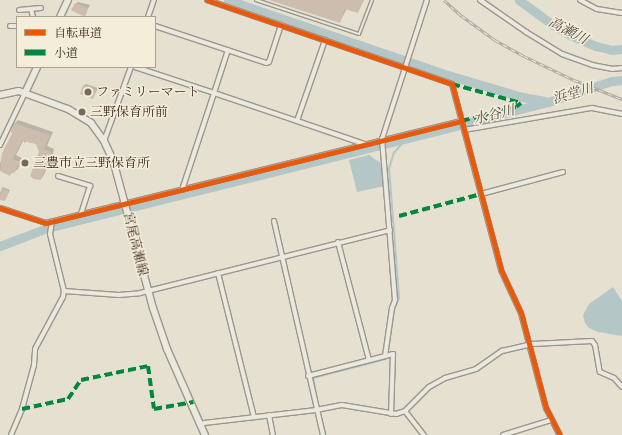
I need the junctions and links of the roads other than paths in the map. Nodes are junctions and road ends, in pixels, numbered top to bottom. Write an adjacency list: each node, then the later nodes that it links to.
1 (68, 0): 14 (main road)
2 (154, 0): 15 (street)
3 (207, 0): 16 (street)
4 (256, 0): 5 (lane)
5 (372, 0)
6 (427, 0): 22 (street)
7 (480, 0): 26 (street)
8 (580, 0): 12 (street)
9 (41, 8): 10 (street)
10 (31, 9): 11 (street); 13 (street)
11 (18, 10)
12 (622, 13)
13 (32, 16)
14 (60, 16)
15 (148, 16)
16 (280, 25): 20 (street); 21 (street)
17 (10, 26): 18 (street)
18 (16, 26)
19 (156, 26): 21 (street)
20 (325, 40): 22 (street); 31 (street)
21 (228, 50): 28 (street)
22 (406, 67): 32 (street); 35 (street)
23 (37, 68): 27 (main road)
24 (130, 68): 34 (street)
25 (138, 68): 28 (street)
26 (622, 68)
27 (25, 93): 29 (main road); 34 (main road, 宮尾高瀬線); 37 (street)
28 (214, 93): 31 (street); 40 (street)
29 (0, 95)
30 (622, 114): 33 (street)
31 (296, 121): 36 (street)
32 (462, 121): 33 (street); 35 (street)
33 (464, 129): 41 (street)
34 (104, 140): 42 (main road, 宮尾高瀬線)
35 (382, 141): 36 (street); 47 (street)
36 (365, 144): 40 (street)
37 (0, 145)
38 (563, 172): 41 (street)
39 (58, 176): 44 (street)
40 (182, 190): 42 (street)
41 (481, 194): 53 (street)
42 (124, 204): 44 (street); 52 (main road, 宮尾高瀬線)
43 (0, 208): 45 (street)
44 (81, 214): 45 (street)
45 (52, 222): 51 (street)
46 (274, 222): 49 (street)
47 (390, 230): 48 (street); 54 (street)
48 (338, 242): 49 (street); 55 (street)
49 (282, 256): 50 (street); 56 (street)
50 (218, 273): 52 (street); 62 (street)
51 (64, 291): 52 (street); 65 (street)
52 (148, 291): 66 (main road, 宮尾高瀬線)
53 (529, 344): 57 (street); 59 (street); 63 (street)
54 (385, 356): 55 (street); 60 (street)
55 (368, 360): 56 (street)
56 (308, 376): 58 (street)
57 (622, 387)
58 (316, 410): 60 (street); 61 (street); 68 (street)
59 (405, 411): 60 (street); 69 (street)
60 (391, 414)
61 (269, 415): 62 (street); 67 (street)
62 (254, 417): 64 (street)
63 (552, 420): 70 (street); 71 (street)
64 (204, 423)
65 (11, 435)
66 (205, 435)
67 (273, 435)
68 (323, 435)
69 (424, 435)
70 (503, 435)
71 (560, 435)

